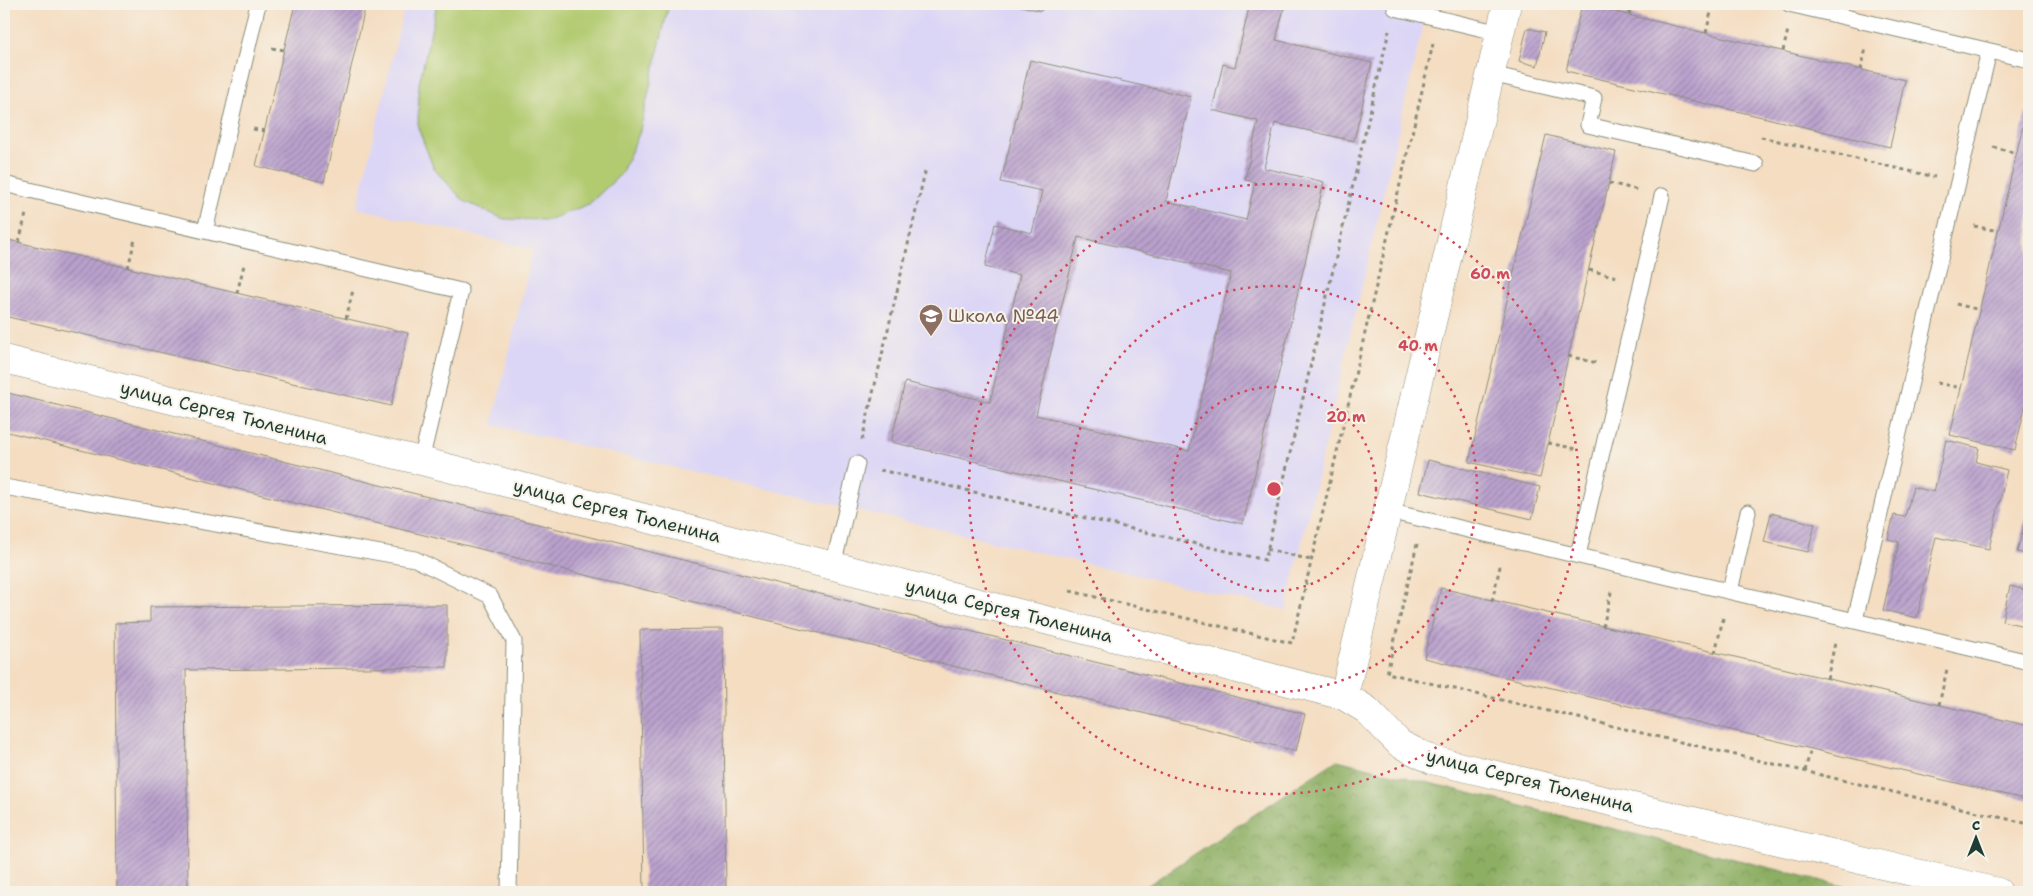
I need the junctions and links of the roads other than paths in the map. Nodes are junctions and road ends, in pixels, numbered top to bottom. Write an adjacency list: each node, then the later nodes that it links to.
1 (258, 4): 12 (lane)
2 (1507, 4): 5 (street)
3 (1789, 4): 6 (lane)
4 (1395, 8): 5 (lane)
5 (1500, 33): 8 (street)
6 (1989, 51): 7 (lane); 22 (lane)
7 (2029, 60)
8 (1491, 74): 9 (lane); 17 (street)
9 (1756, 164)
10 (4, 184): 12 (lane)
11 (1662, 196): 19 (lane)
12 (205, 232): 14 (lane)
13 (4, 359): 14 (street, улица Сергея Тюленина)
14 (422, 461): 20 (street, улица Сергея Тюленина)
15 (857, 464): 20 (lane)
16 (4, 487): 25 (lane)
17 (1388, 511): 19 (lane); 24 (street)
18 (1748, 512): 21 (lane)
19 (1578, 555): 21 (lane)
20 (833, 566): 24 (street, улица Сергея Тюленина)
21 (1730, 591): 22 (lane)
22 (1848, 619): 23 (lane)
23 (2029, 662)
24 (1344, 696): 26 (street, улица Сергея Тюленина)
25 (509, 892)
26 (1998, 892)

